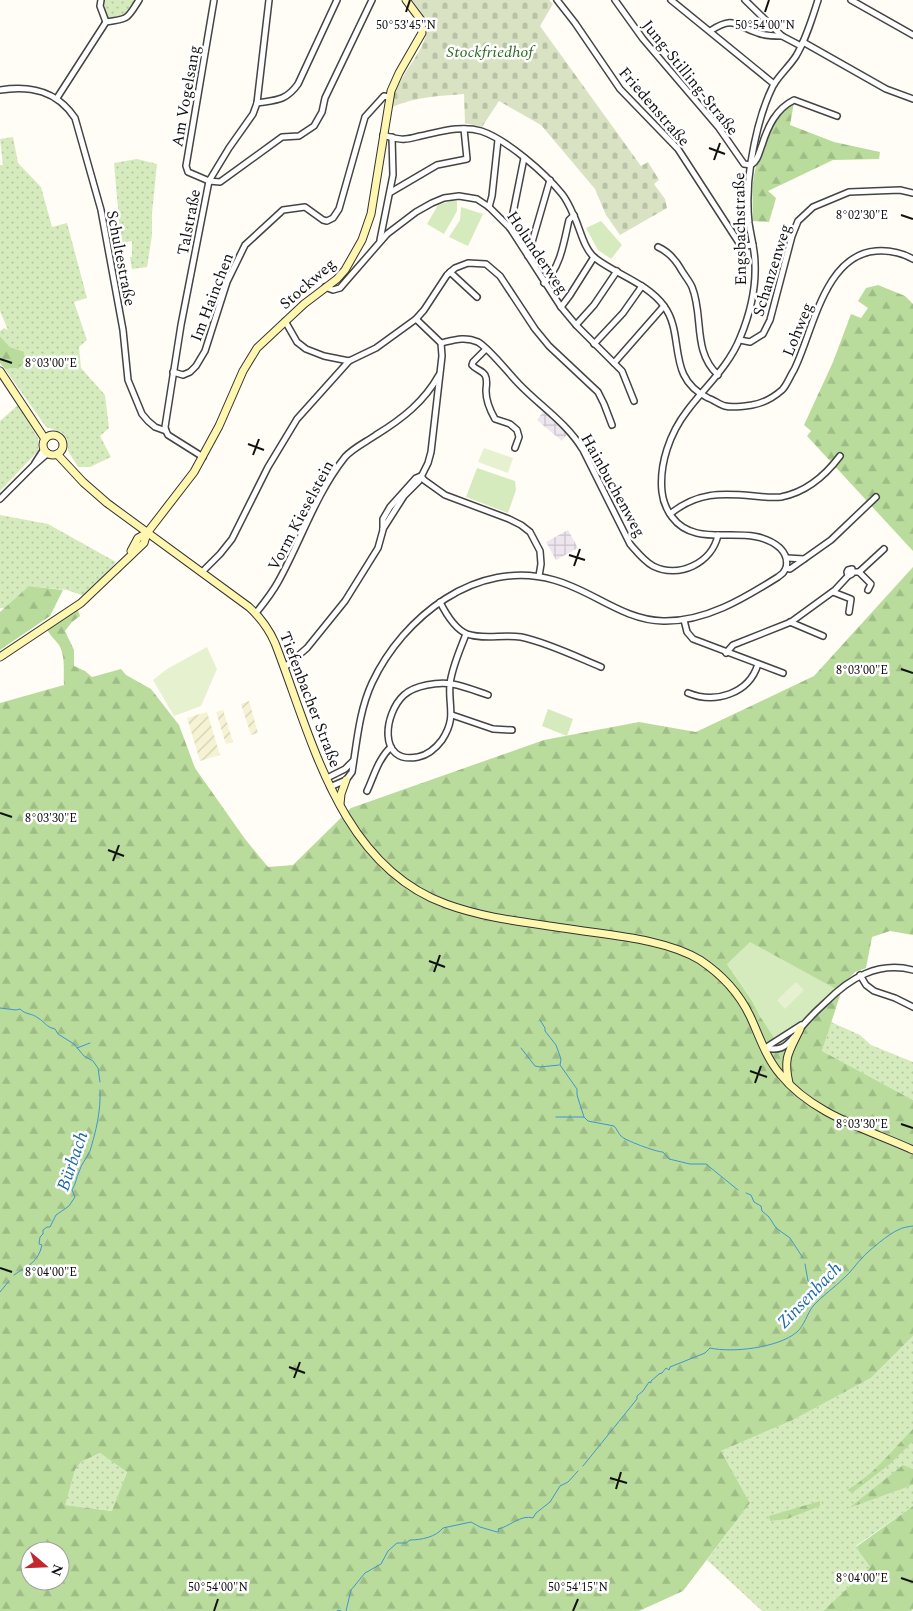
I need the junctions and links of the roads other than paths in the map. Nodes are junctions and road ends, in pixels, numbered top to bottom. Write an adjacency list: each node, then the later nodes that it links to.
1 (101, 0): 14 (street)
2 (139, 0): 14 (street)
3 (214, 0): 33 (street, Am Vogelsang)
4 (269, 0): 24 (street, Talstraße)
5 (337, 0): 24 (street)
6 (372, 0): 33 (street)
7 (406, 0): 21 (street, Stockweg)
8 (557, 0): 41 (street, Friedenstraße)
9 (615, 0): 31 (street, Jung-Stilling-Straße)
10 (671, 0): 15 (street)
11 (745, 0): 17 (street)
12 (818, 0): 18 (street, Engsbachstraße)
13 (851, 0): 16 (street)
14 (106, 22): 22 (street)
15 (710, 31): 17 (street); 19 (street)
16 (913, 35)
17 (782, 36): 18 (street)
18 (802, 44): 19 (street, Engsbachstraße); 23 (street)
19 (774, 84): 31 (street, Engsbachstraße)
20 (0, 90): 22 (street, Schultestraße)
21 (389, 97): 27 (street, Stockweg); 63 (street, Im Hainchen)
22 (57, 98): 69 (street, Schultestraße)
23 (913, 99)
24 (257, 104): 33 (street, Talstraße)
25 (837, 116): 31 (street)
26 (464, 129): 28 (street); 29 (street); 34 (street)
27 (383, 135): 28 (street); 49 (street, Stockweg)
28 (392, 138): 34 (street)
29 (498, 140): 30 (street); 36 (street)
30 (524, 158): 32 (street); 38 (street)
31 (751, 166): 41 (street, Engsbachstraße)
32 (550, 180): 37 (street); 42 (street)
33 (209, 182): 63 (street, Talstraße)
34 (390, 192): 39 (street)
35 (913, 192): 56 (street, Schanzenweg)
36 (489, 206): 38 (street, Holunderweg); 39 (street, Holunderweg)
37 (574, 215): 43 (street); 47 (street)
38 (510, 228): 42 (street, Holunderweg)
39 (380, 241): 49 (street, Holunderweg)
40 (658, 246): 65 (street)
41 (753, 246): 56 (street, Engsbachstraße)
42 (528, 256): 47 (street, Holunderweg)
43 (594, 257): 45 (street); 52 (street)
44 (913, 259): 66 (street, Lohweg)
45 (617, 271): 48 (street); 55 (street)
46 (450, 272): 50 (street); 53 (street); 68 (street)
47 (544, 283): 52 (street, Holunderweg)
48 (642, 286): 51 (street); 58 (street)
49 (325, 287): 54 (street, Stockweg)
50 (477, 297)
51 (664, 306): 61 (street); 66 (street)
52 (561, 307): 55 (street, Holunderweg)
53 (416, 319): 57 (street); 60 (street)
54 (285, 321): 60 (street); 75 (street, Stockweg)
55 (576, 325): 58 (street, Holunderweg)
56 (740, 340): 65 (street, Engsbachstraße)
57 (441, 344): 59 (street, Hainbuchenweg); 64 (street)
58 (594, 344): 61 (street, Holunderweg)
59 (486, 349): 71 (street); 81 (street, Hainbuchenweg)
60 (349, 360): 86 (street)
61 (614, 363): 67 (street, Holunderweg)
62 (0, 371): 70 (street)
63 (173, 372): 69 (street, Talstraße)
64 (439, 375): 76 (street); 93 (street, Vorm Kieselstein)
65 (718, 375): 66 (street, Engsbachstraße)
66 (701, 394): 79 (street, Engsbachstraße)
67 (634, 400)
68 (612, 425)
69 (166, 431): 75 (street, Schultestraße)
70 (47, 437): 72 (street); 73 (street)
71 (515, 448)
72 (46, 451): 73 (street); 78 (street)
73 (59, 452): 80 (street, Tiefenbacher Straße)
74 (840, 456): 79 (street)
75 (203, 458): 80 (street, Stockweg)
76 (421, 476): 88 (street); 101 (street)
77 (876, 497): 84 (street)
78 (0, 499)
79 (670, 514): 81 (street, Engsbachstraße)
80 (147, 533): 86 (street, Tiefenbacher Straße); 99 (street, Stockweg)
81 (718, 535): 83 (street, Engsbachstraße)
82 (884, 549): 87 (street)
83 (787, 558): 84 (street); 85 (street)
84 (804, 559): 85 (street)
85 (786, 568): 94 (street)
86 (202, 572): 93 (street, Tiefenbacher Straße)
87 (856, 572): 89 (street); 90 (street)
88 (539, 576): 91 (street); 94 (street)
89 (868, 590)
90 (833, 592): 92 (street); 95 (street)
91 (440, 602): 96 (street); 110 (street)
92 (849, 612)
93 (256, 613): 101 (street, Tiefenbacher Straße)
94 (684, 620): 98 (street)
95 (790, 622): 97 (street); 98 (street)
96 (466, 634): 102 (street); 104 (street)
97 (823, 636)
98 (726, 653): 100 (street)
99 (0, 657)
100 (758, 664): 103 (street); 105 (street)
101 (285, 667): 111 (street, Tiefenbacher Straße)
102 (601, 667)
103 (783, 673)
104 (450, 684): 106 (street); 107 (street); 109 (street)
105 (688, 693)
106 (488, 695)
107 (452, 715): 108 (street); 109 (street)
108 (512, 730)
109 (391, 747): 114 (street)
110 (354, 758): 111 (street); 112 (street)
111 (326, 778): 113 (street, Tiefenbacher Straße)
112 (346, 780): 113 (street); 115 (street)
113 (330, 786): 115 (street, Tiefenbacher Straße)
114 (367, 792)
115 (340, 806): 120 (street, Tiefenbacher Straße)
116 (913, 970): 117 (street)
117 (860, 975): 118 (street); 119 (street)
118 (913, 1007)
119 (802, 1026): 120 (street); 120 (street); 121 (street)
120 (765, 1048): 121 (street, Tiefenbacher Straße)
121 (790, 1086): 122 (street, Tiefenbacher Straße)
122 (911, 1149)

